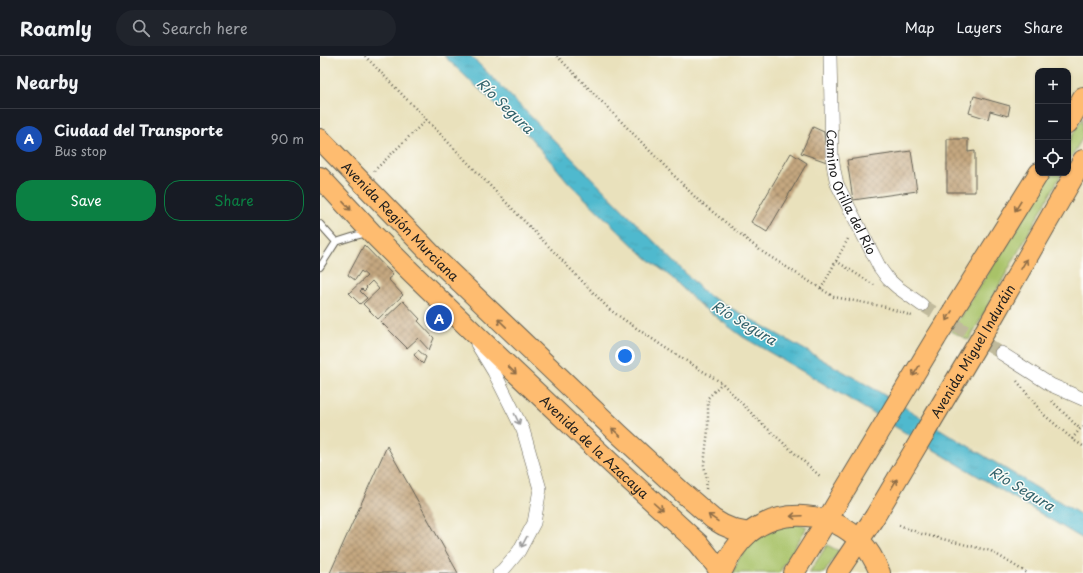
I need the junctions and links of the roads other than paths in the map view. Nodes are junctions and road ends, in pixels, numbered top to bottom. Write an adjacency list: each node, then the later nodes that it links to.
1 (830, 56): 13 (street, Camino Orilla del Río)
2 (1083, 96): 3 (main road)
3 (1071, 118)
4 (320, 139): 12 (main road, Avenida Región Murciana)
5 (1083, 160): 19 (main road, Avenida Miguel Induráin, one-way to 5, bridge)
6 (1037, 176): 17 (main road, one-way to 17, bridge)
7 (320, 177): 9 (main road, Avenida Región Murciana, one-way to 9)
8 (320, 224): 10 (lane)
9 (371, 232): 10 (lane); 14 (main road, Avenida Región Murciana)
10 (336, 242): 11 (lane)
11 (320, 267)
12 (481, 304): 18 (main road, Avenida de la Azacaya, one-way to 12)
13 (922, 305)
14 (464, 324): 20 (street, Avenida Región Murciana, one-way to 20); 21 (main road, Avenida de la Azacaya, one-way to 21)
15 (1002, 353): 16 (street)
16 (1083, 399)
17 (827, 520): 18 (main road, one-way to 18); 19 (main road); 22 (main road)
18 (749, 533): 21 (main road)
19 (860, 540): 23 (main road, Avenida Miguel Induráin); 24 (main road)
20 (499, 573)
21 (721, 573)
22 (794, 573)
23 (837, 573)
24 (880, 573)

